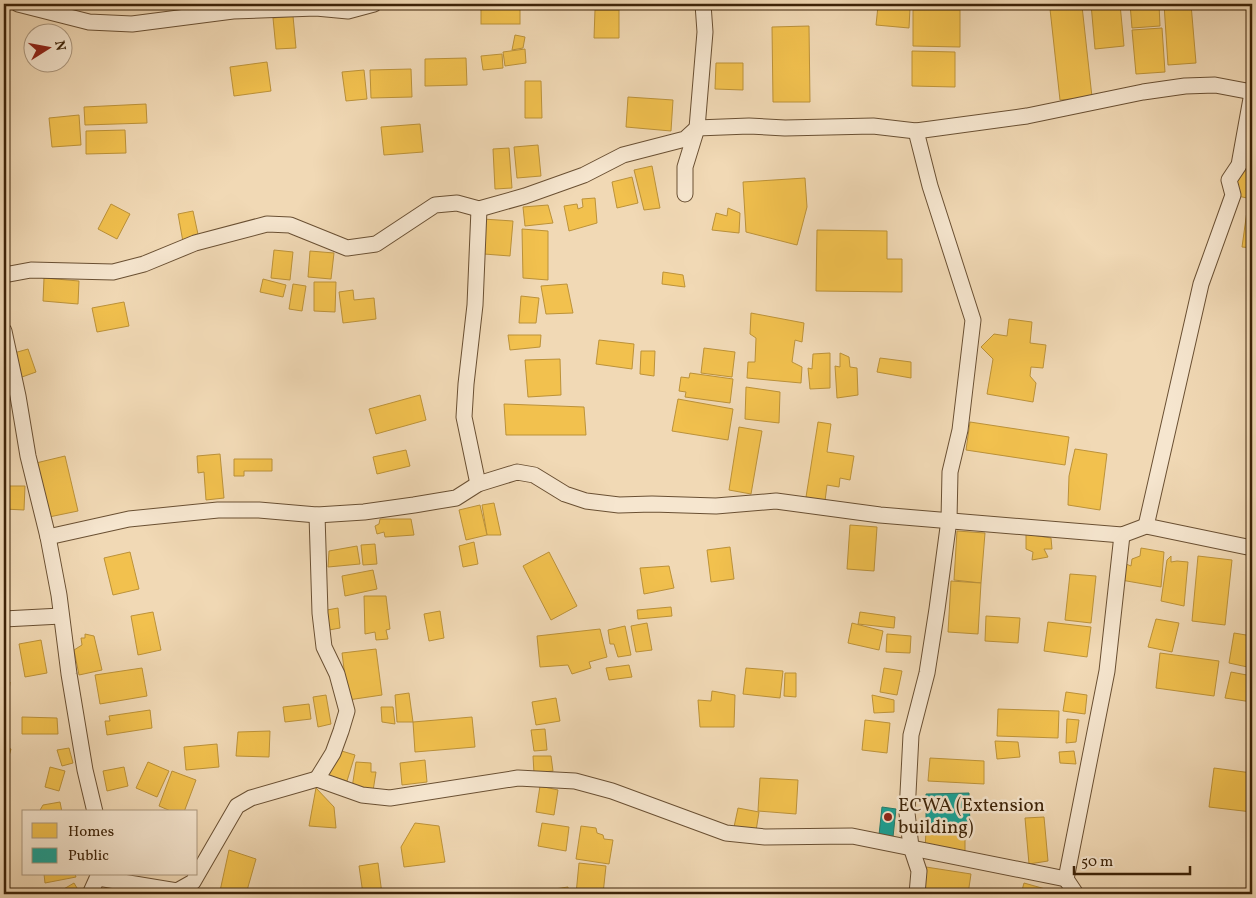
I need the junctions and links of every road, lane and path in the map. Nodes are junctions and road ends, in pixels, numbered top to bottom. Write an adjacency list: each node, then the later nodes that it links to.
1 (18, 4): 2 (street)
2 (374, 4)
3 (703, 4): 5 (street)
4 (1252, 92): 6 (street); 14 (street)
5 (696, 128): 6 (street); 7 (street); 8 (street)
6 (916, 131): 13 (street)
7 (685, 194)
8 (479, 209): 9 (street); 11 (street)
9 (4, 275)
10 (4, 331): 16 (street)
11 (478, 484): 12 (street); 13 (street)
12 (317, 515): 16 (street); 20 (street)
13 (949, 520): 15 (street); 22 (street)
14 (1146, 526): 15 (street); 17 (street)
15 (1122, 535): 26 (street)
16 (48, 537): 18 (street)
17 (1252, 548)
18 (61, 616): 19 (street); 21 (street)
19 (4, 619)
20 (317, 779): 22 (street); 23 (street)
21 (95, 810)
22 (911, 847): 26 (street); 28 (street)
23 (198, 873)
24 (99, 876): 25 (street); 27 (street)
25 (196, 876)
26 (1066, 879): 29 (street)
27 (90, 894)
28 (917, 894)
29 (1076, 894)

